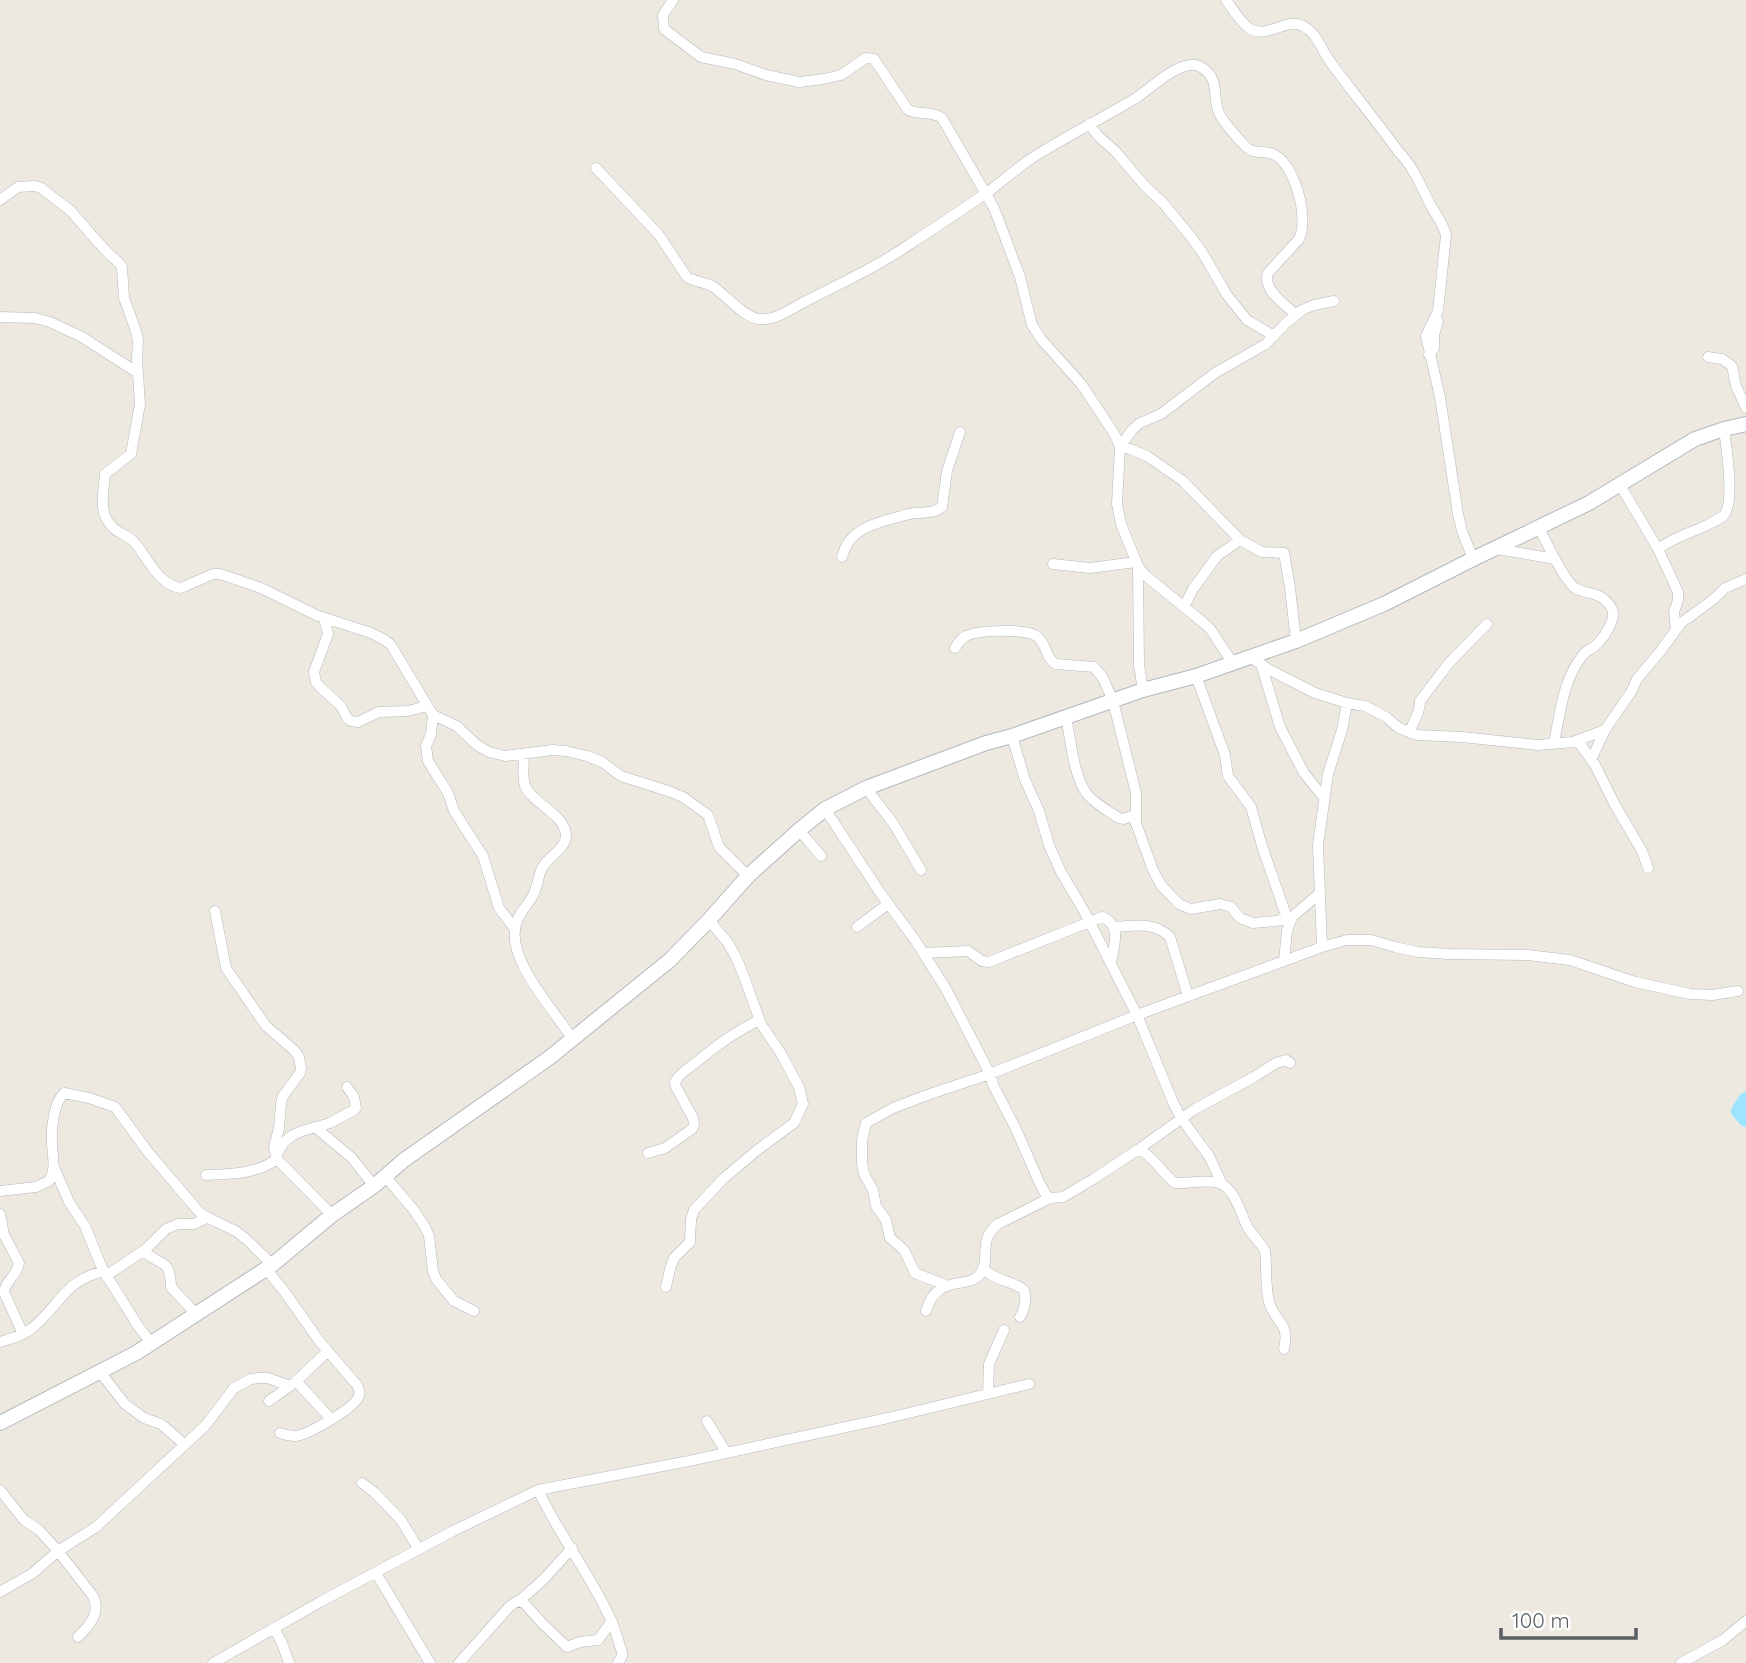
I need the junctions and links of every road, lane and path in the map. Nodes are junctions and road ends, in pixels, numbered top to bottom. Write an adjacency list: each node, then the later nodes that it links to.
1 (673, 0): 5 (street)
2 (1226, 0): 24 (street)
3 (1089, 124): 5 (street); 8 (street); 10 (street)
4 (596, 168): 5 (street)
5 (985, 193): 17 (street)
6 (0, 200): 12 (street)
7 (1334, 301): 8 (street)
8 (1296, 315): 10 (street)
9 (0, 317): 12 (street)
10 (1274, 336): 17 (street)
11 (1708, 356): 13 (street)
12 (138, 373): 30 (street)
13 (1746, 408)
14 (1746, 424): 15 (street)
15 (1724, 429): 18 (street); 22 (street)
16 (960, 432): 23 (street)
17 (1121, 447): 20 (street); 27 (street)
18 (1620, 485): 19 (street); 22 (street)
19 (1539, 528): 21 (street); 25 (street)
20 (1240, 540): 29 (street); 33 (street)
21 (1496, 548): 24 (street); 25 (street)
22 (1658, 549): 32 (street)
23 (842, 557)
24 (1473, 559): 33 (street)
25 (1555, 559): 47 (street)
26 (1053, 564): 27 (street)
27 (1137, 564): 29 (street); 38 (street)
28 (1746, 579): 32 (street)
29 (1184, 607): 36 (street)
30 (324, 618): 41 (street); 41 (street)
31 (1487, 624): 44 (street)
32 (1676, 629): 43 (street)
33 (1296, 641): 35 (street)
34 (955, 648): 39 (street)
35 (1255, 660): 36 (street); 40 (street); 51 (street)
36 (1233, 662): 37 (street)
37 (1196, 676): 38 (street); 62 (street)
38 (1143, 690): 39 (street)
39 (1113, 701): 42 (street); 53 (street)
40 (1347, 703): 44 (street); 51 (street)
41 (430, 710): 48 (street); 67 (street)
42 (1066, 717): 45 (street); 53 (street)
43 (1605, 730): 46 (street); 49 (street)
44 (1410, 733): 47 (street)
45 (1012, 736): 50 (street); 64 (street)
46 (1573, 742): 47 (street); 49 (street)
47 (1554, 743)
48 (524, 754): 58 (street); 67 (street)
49 (1591, 760): 56 (street)
50 (866, 788): 52 (street); 57 (street)
51 (1324, 798): 59 (street)
52 (825, 808): 54 (street); 60 (street)
53 (1136, 821): 62 (street)
54 (797, 831): 55 (street); 58 (street)
55 (821, 856)
56 (1648, 868)
57 (921, 870)
58 (748, 876): 63 (street)
59 (1320, 893): 62 (street); 68 (street)
60 (888, 904): 65 (street); 69 (street)
61 (215, 911): 84 (street)
62 (1289, 917): 70 (street)
63 (709, 920): 75 (street); 76 (street)
64 (1089, 921): 66 (street); 69 (street); 71 (street)
65 (857, 927)
66 (1114, 927): 71 (street); 73 (street)
67 (515, 929): 76 (street)
68 (1322, 947): 70 (street); 72 (street)
69 (923, 953): 78 (street)
70 (1284, 960): 73 (street)
71 (1111, 962): 74 (street)
72 (1738, 991)
73 (1188, 996): 74 (street)
74 (1138, 1015): 78 (street); 80 (street)
75 (759, 1020): 83 (street); 99 (street)
76 (572, 1038): 87 (street)
77 (1290, 1063): 80 (street)
78 (989, 1074): 90 (street); 98 (street)
79 (347, 1087): 81 (street)
80 (1181, 1118): 82 (street); 88 (street)
81 (315, 1127): 84 (street); 87 (street)
82 (1139, 1149): 88 (street); 90 (street)
83 (648, 1153)
84 (277, 1158): 86 (street); 92 (street)
85 (54, 1166): 89 (street); 93 (street); 97 (street)
86 (206, 1175)
87 (379, 1181): 92 (street); 101 (street)
88 (1222, 1184): 109 (street)
89 (0, 1191)
90 (1050, 1198): 95 (street)
91 (0, 1213): 100 (street)
92 (332, 1215): 96 (street)
93 (207, 1218): 94 (street); 96 (street)
94 (143, 1251): 97 (street); 103 (street)
95 (983, 1266): 98 (street); 104 (street)
96 (269, 1267): 103 (street); 110 (street)
97 (105, 1273): 106 (street); 108 (street)
98 (948, 1286): 102 (street)
99 (666, 1287)
100 (2, 1293): 106 (street)
101 (474, 1311)
102 (926, 1311)
103 (196, 1314): 108 (street)
104 (1020, 1317)
105 (1004, 1330): 114 (street)
106 (23, 1334): 107 (street)
107 (0, 1342)
108 (150, 1343): 111 (street)
109 (1284, 1349)
110 (328, 1351): 112 (street); 117 (street)
111 (100, 1372): 116 (street); 120 (street)
112 (293, 1384): 115 (street); 117 (street); 120 (street)
113 (1029, 1384): 114 (street)
114 (988, 1394): 121 (street)
115 (269, 1401)
116 (2, 1418)
117 (331, 1419): 119 (street)
118 (707, 1421): 121 (street)
119 (280, 1433)
120 (184, 1444): 127 (street)
121 (726, 1452): 124 (street)
122 (362, 1483): 126 (street)
123 (0, 1490): 127 (street)
124 (538, 1490): 125 (street); 126 (street)
125 (572, 1548): 130 (street); 131 (street)
126 (419, 1550): 128 (street)
127 (58, 1551): 129 (street); 134 (street)
128 (376, 1573): 133 (street); 137 (street)
129 (0, 1592)
130 (519, 1601): 131 (street); 138 (street)
131 (612, 1621): 139 (street)
132 (1746, 1621): 140 (street)
133 (274, 1628): 135 (street); 136 (street)
134 (78, 1637)
135 (213, 1663)
136 (289, 1663)
137 (430, 1663)
138 (459, 1663)
139 (618, 1663)
140 (1681, 1663)

